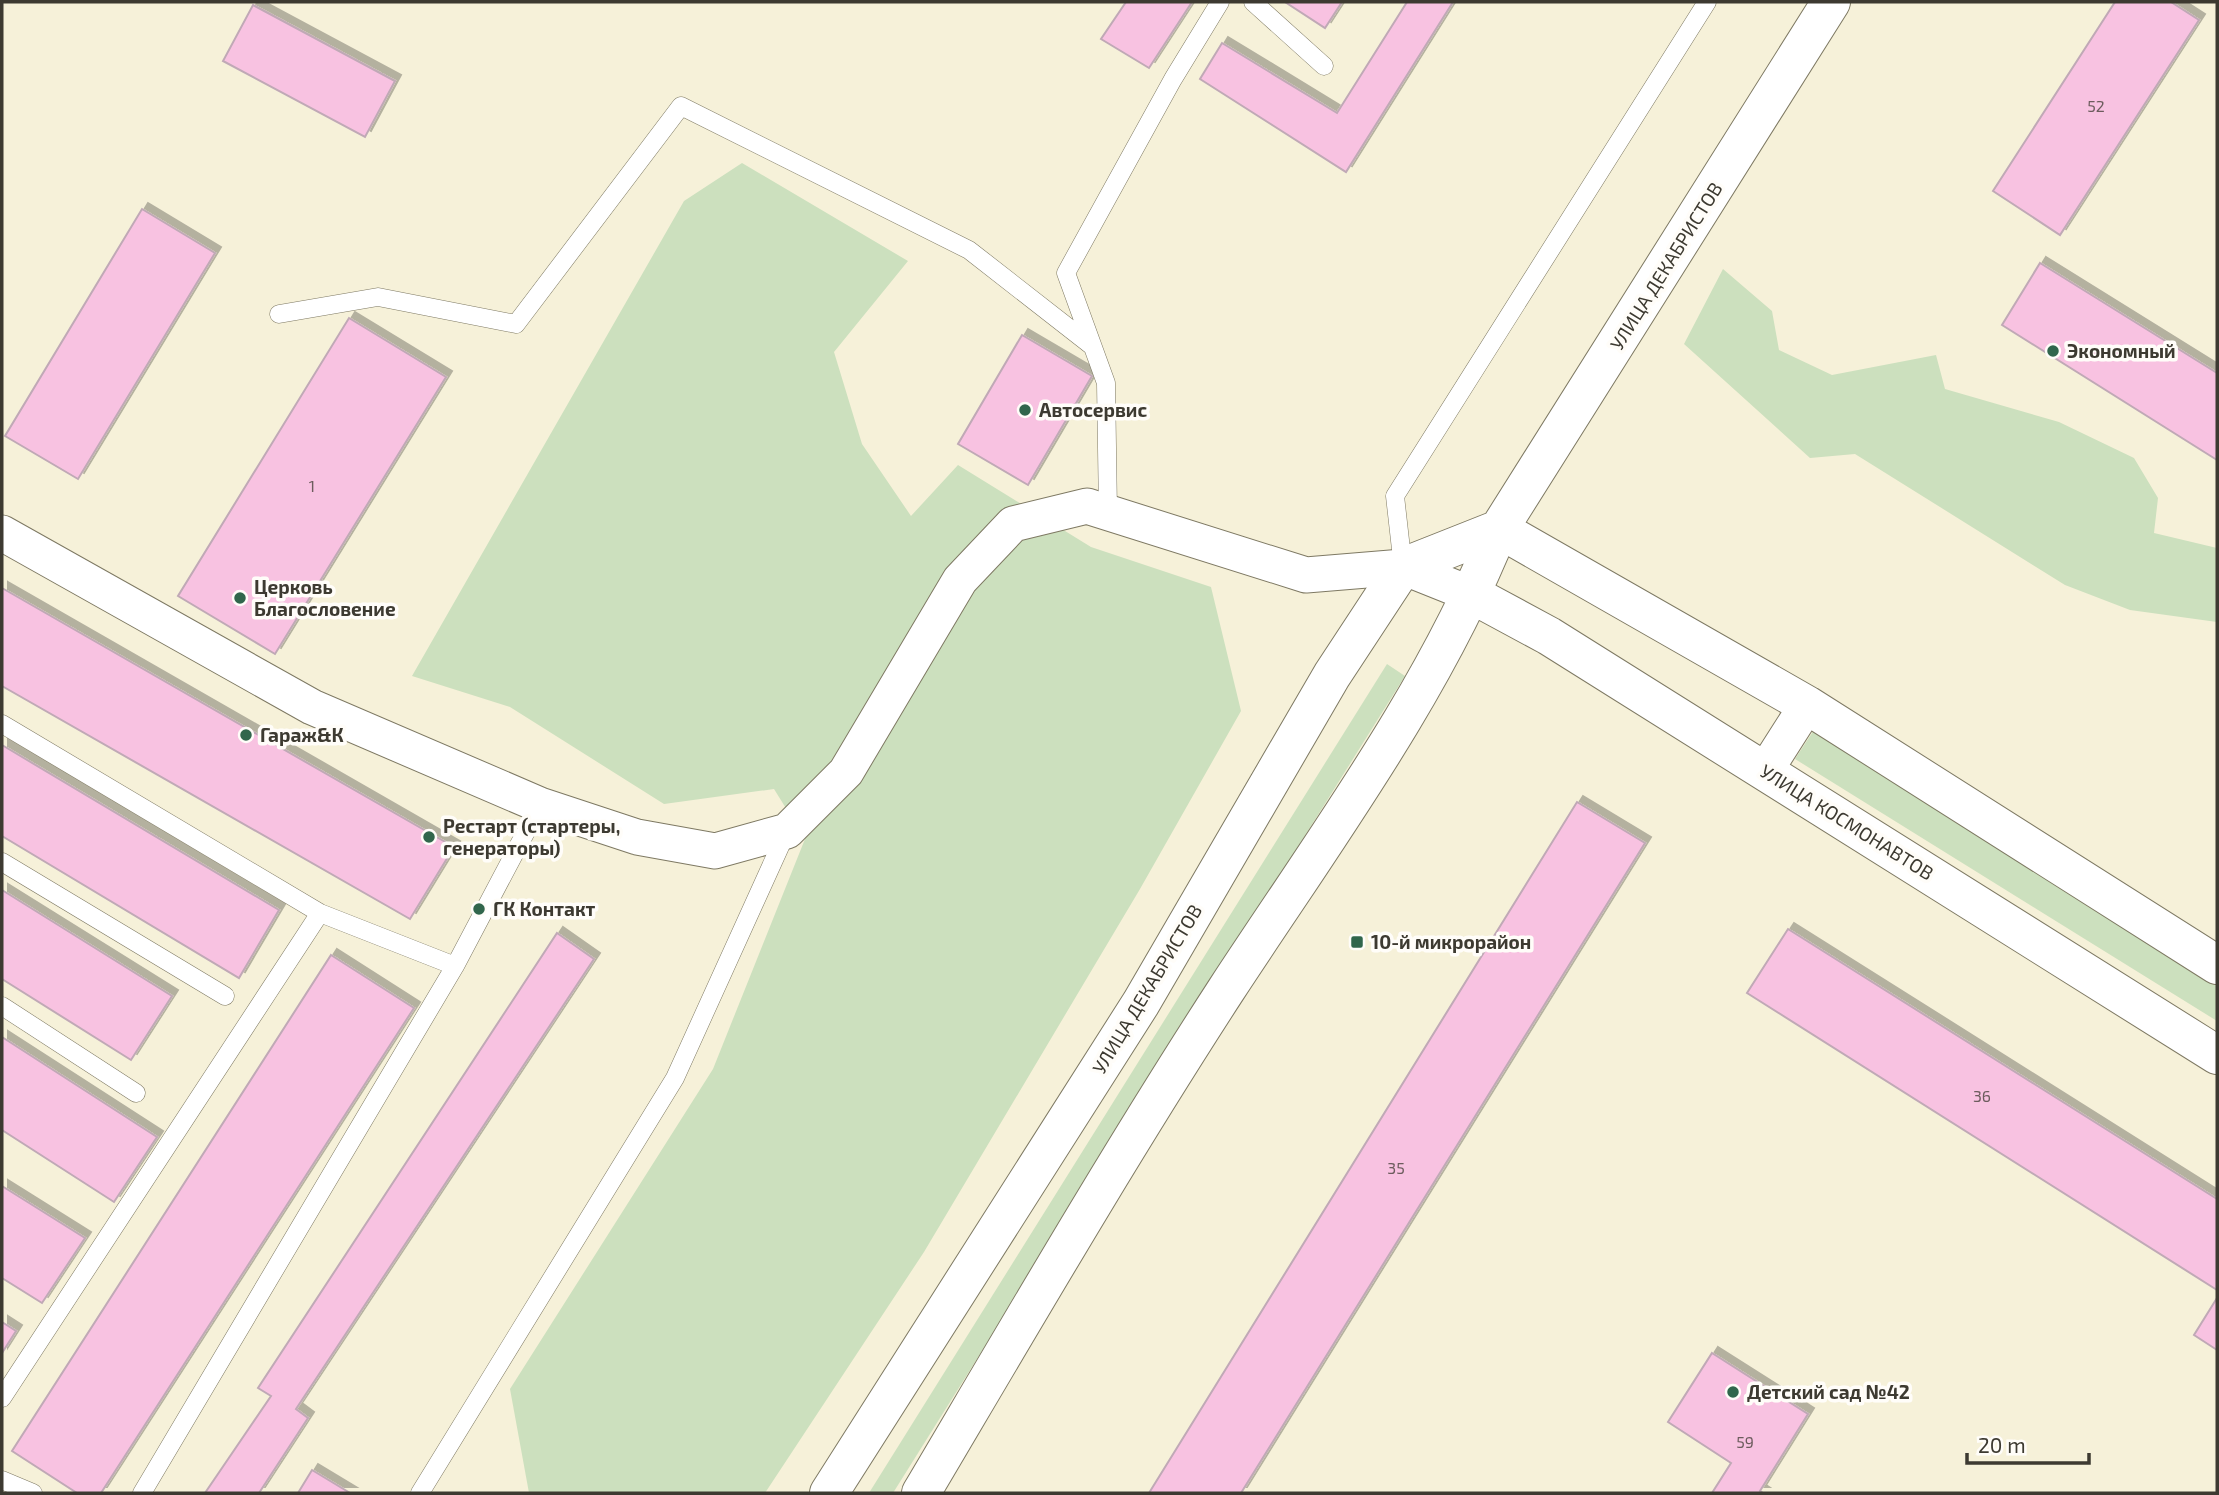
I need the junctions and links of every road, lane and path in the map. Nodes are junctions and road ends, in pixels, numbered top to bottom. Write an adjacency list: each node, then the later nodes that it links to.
1 (1220, 2): 7 (lane)
2 (1253, 2): 5 (lane)
3 (1707, 2): 11 (lane)
4 (1831, 2): 9 (street, УЛИЦА ДЕКАБРИСТОВ)
5 (1324, 66)
6 (279, 314): 7 (lane)
7 (1092, 346): 8 (lane)
8 (1108, 512): 11 (street); 17 (street)
9 (1499, 529): 11 (street); 12 (street, УЛИЦА ДЕКАБРИСТОВ); 13 (street)
10 (2, 533): 16 (street)
11 (1403, 567): 12 (street); 31 (street, УЛИЦА ДЕКАБРИСТОВ)
12 (1473, 595): 15 (street, УЛИЦА КОСМОНАВТОВ); 32 (street, УЛИЦА ДЕКАБРИСТОВ)
13 (1807, 705): 15 (street); 20 (street)
14 (2, 724): 19 (lane)
15 (1765, 771): 24 (street, УЛИЦА КОСМОНАВТОВ)
16 (540, 805): 17 (street); 21 (lane)
17 (788, 831): 30 (lane)
18 (2, 862): 22 (lane)
19 (320, 912): 21 (lane); 26 (lane)
20 (2217, 965)
21 (455, 966): 29 (lane)
22 (225, 996)
23 (2, 1006): 25 (lane)
24 (2217, 1055)
25 (136, 1093)
26 (2, 1398)
27 (2, 1480): 28 (lane)
28 (33, 1493)
29 (142, 1493)
30 (420, 1493)
31 (829, 1493)
32 (921, 1493)

